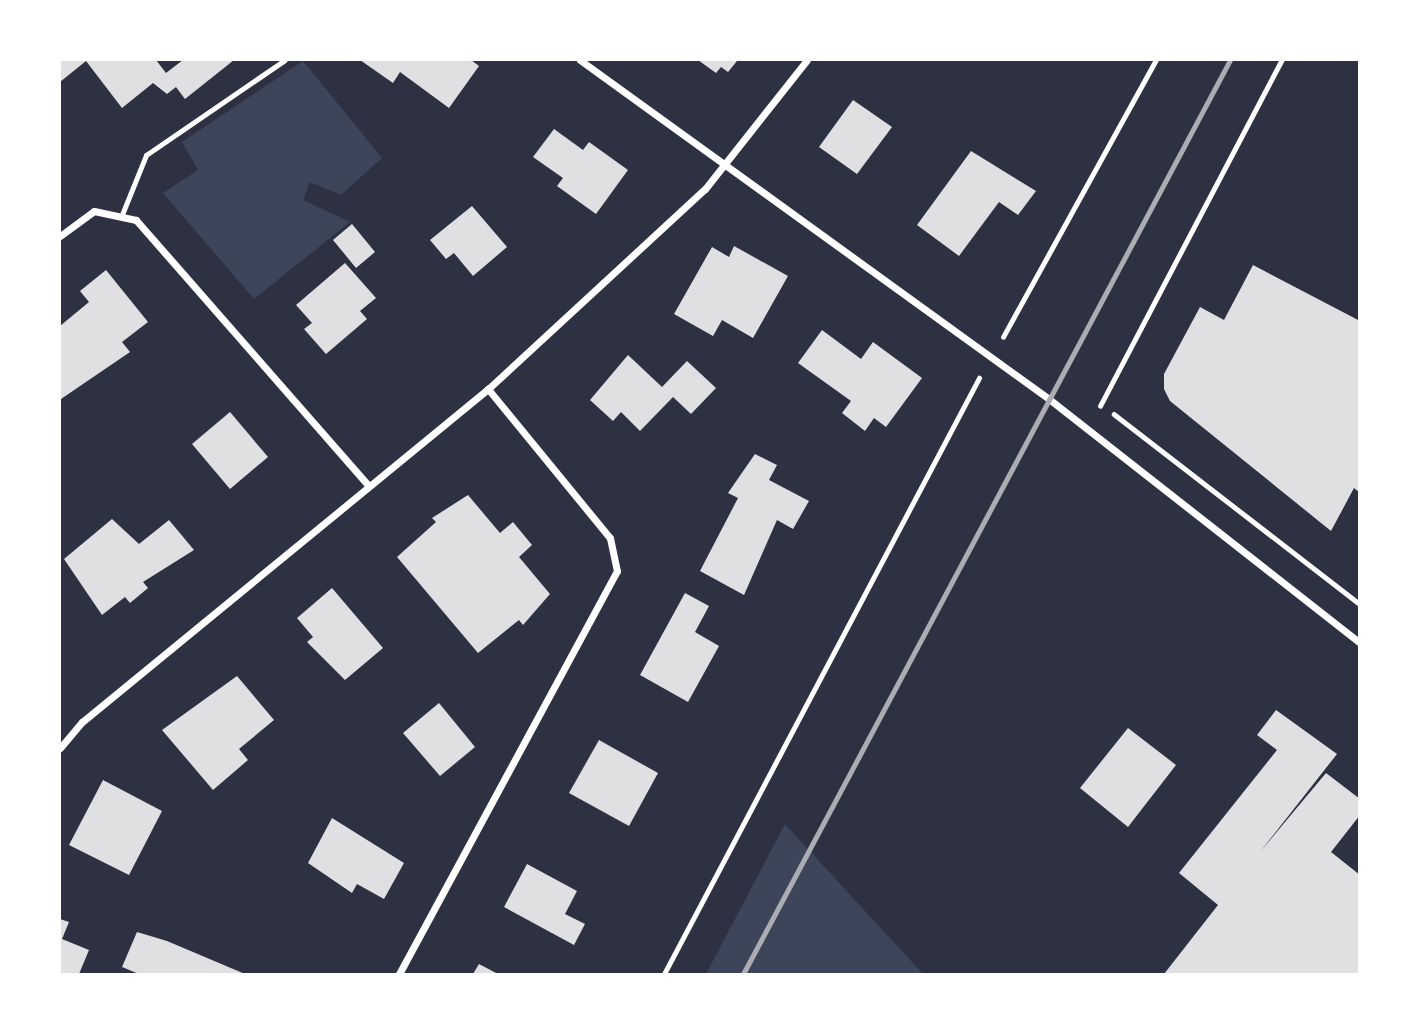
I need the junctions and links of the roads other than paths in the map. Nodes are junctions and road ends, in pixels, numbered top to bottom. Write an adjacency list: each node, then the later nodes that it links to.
1 (285, 60): 5 (lane)
2 (580, 60): 4 (street)
3 (807, 60): 4 (street)
4 (726, 165): 7 (street); 9 (street)
5 (121, 217): 6 (street); 8 (street)
6 (60, 236)
7 (488, 388): 8 (street); 11 (street)
8 (367, 484): 10 (street)
9 (1360, 643)
10 (60, 748)
11 (399, 975)

